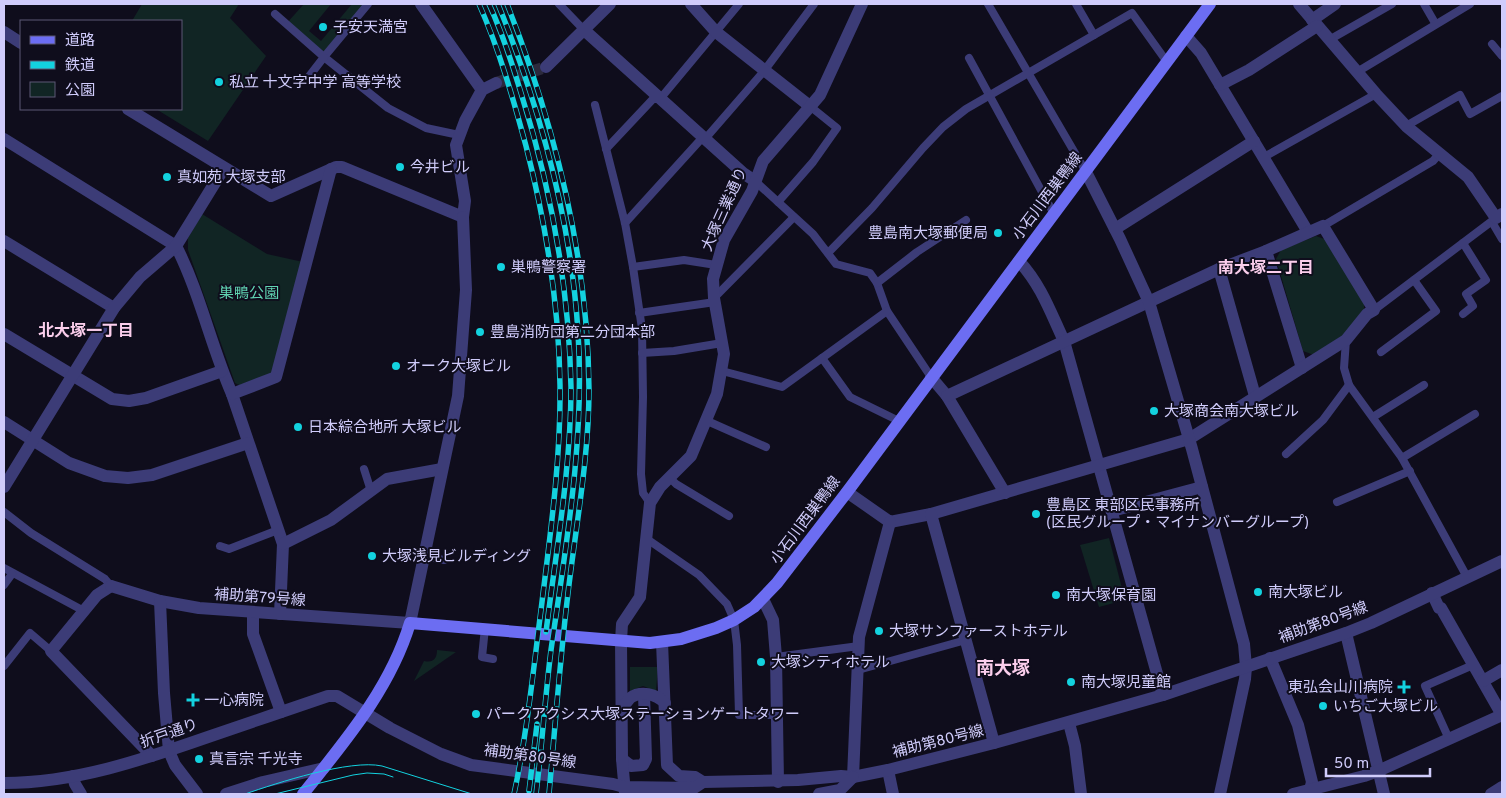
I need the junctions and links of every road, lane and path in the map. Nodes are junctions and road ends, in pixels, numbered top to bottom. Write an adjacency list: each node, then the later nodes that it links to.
1 (368, 4): 29 (lane)
2 (421, 4): 39 (street)
3 (559, 4): 20 (lane)
4 (610, 4): 20 (street)
5 (691, 4): 22 (street)
6 (738, 4): 22 (lane)
7 (814, 4): 33 (lane)
8 (862, 4): 45 (street, 大塚三業通り)
9 (988, 4): 35 (lane)
10 (1076, 4): 23 (lane)
11 (1299, 4): 18 (street)
12 (1335, 4): 18 (street)
13 (1392, 4): 25 (lane)
14 (1424, 4): 19 (lane)
15 (1470, 4): 19 (lane)
16 (1207, 5): 24 (main road, 小石川西巣鴨線)
17 (275, 14): 29 (lane)
18 (1314, 23): 25 (street); 38 (street)
19 (1436, 24): 34 (lane)
20 (583, 29): 32 (street); 43 (street)
21 (4, 32): 26 (street)
22 (716, 32): 33 (street); 43 (lane)
23 (1094, 35): 31 (lane); 35 (lane)
24 (1186, 36): 31 (main road, 小石川西巣鴨線); 38 (street)
25 (1329, 40): 34 (street)
26 (20, 42)
27 (1492, 44): 28 (lane)
28 (1502, 56)
29 (324, 57): 36 (lane); 48 (lane)
30 (969, 58): 41 (lane)
31 (1167, 62): 57 (main road, 小石川西巣鴨線)
32 (546, 67)
33 (764, 70): 45 (street); 49 (lane)
34 (1357, 72): 40 (street)
35 (1030, 73): 41 (lane); 57 (lane)
36 (307, 79)
37 (496, 83): 39 (street)
38 (1220, 85): 51 (street)
39 (482, 90): 48 (street)
40 (1376, 94): 47 (street); 54 (lane)
41 (989, 96): 60 (lane); 74 (lane)
42 (1502, 96): 47 (lane)
43 (660, 99): 49 (street); 52 (lane)
44 (595, 105): 52 (lane)
45 (811, 107): 58 (street, 大塚三業通り); 59 (lane)
46 (130, 110): 55 (street)
47 (1406, 126): 53 (street)
48 (459, 135): 61 (street)
49 (704, 138): 58 (street); 65 (lane)
50 (4, 139): 72 (street)
51 (1254, 140): 54 (street); 67 (street)
52 (606, 149): 65 (lane)
53 (1440, 153): 63 (street); 66 (lane)
54 (1264, 157): 68 (street)
55 (224, 168): 56 (street); 72 (street)
56 (331, 170): 61 (street); 102 (street)
57 (1086, 172): 60 (main road, 小石川西巣鴨線); 67 (street)
58 (755, 181): 59 (lane); 76 (street, 大塚三業通り)
59 (778, 202): 62 (lane)
60 (1054, 214): 75 (main road, 小石川西巣鴨線)
61 (463, 217): 118 (street)
62 (794, 217): 74 (lane); 81 (lane)
63 (1497, 218): 69 (lane); 71 (lane)
64 (966, 220): 80 (lane)
65 (625, 223): 77 (lane)
66 (1323, 226): 68 (street); 84 (street)
67 (1116, 229): 82 (street)
68 (1308, 232): 73 (street)
69 (1502, 239)
70 (4, 241): 83 (street)
71 (1463, 243): 79 (lane); 87 (lane)
72 (176, 246): 83 (street); 96 (street)
73 (1266, 251): 78 (street); 95 (street)
74 (828, 253): 80 (lane)
75 (1019, 261): 90 (street); 99 (main road, 小石川西巣鴨線)
76 (716, 265): 77 (lane); 81 (street, 大塚三業通り)
77 (633, 267): 86 (lane)
78 (1219, 269): 82 (street); 104 (street)
79 (1414, 280): 84 (lane); 92 (lane)
80 (877, 282): 85 (lane)
81 (715, 300): 86 (lane); 91 (street, 大塚三業通り)
82 (1149, 302): 90 (street); 110 (street)
83 (114, 308): 98 (street)
84 (1374, 310): 89 (street)
85 (887, 311): 94 (lane); 99 (lane)
86 (640, 313): 93 (lane)
87 (1463, 314)
88 (4, 334): 98 (street)
89 (1346, 340): 95 (street); 100 (lane)
90 (1064, 341): 103 (street); 116 (street)
91 (722, 343): 93 (lane); 97 (street, 大塚三業通り)
92 (1381, 352)
93 (642, 353): 127 (lane)
94 (822, 358): 97 (lane); 108 (lane)
95 (1302, 368): 104 (street)
96 (222, 371): 98 (street); 102 (street)
97 (722, 371): 107 (street, 大塚三業通り)
98 (72, 376): 111 (street)
99 (931, 377): 103 (street); 108 (main road, 小石川西巣鴨線)
100 (1349, 385): 106 (lane); 114 (lane)
101 (1424, 385): 106 (lane)
102 (232, 394): 112 (street)
103 (946, 396): 125 (street)
104 (1255, 396): 110 (street)
105 (1475, 414): 115 (lane)
106 (1374, 417): 115 (lane)
107 (705, 420): 113 (lane); 120 (street, 大塚三業通り)
108 (899, 421): 124 (main road, 小石川西巣鴨線)
109 (4, 422): 111 (street)
110 (1189, 439): 116 (street); 122 (street)
111 (34, 440): 112 (street); 121 (street)
112 (248, 443): 133 (street)
113 (766, 446)
114 (1286, 454)
115 (1402, 458): 119 (lane)
116 (1099, 465): 125 (street); 128 (street)
117 (364, 469): 123 (lane)
118 (442, 469): 123 (street); 137 (street)
119 (1410, 471): 126 (lane); 142 (lane)
120 (669, 477): 127 (street, 大塚三業通り); 131 (lane)
121 (4, 487)
122 (1202, 487): 128 (street); 165 (street)
123 (371, 491): 135 (street)
124 (847, 492): 132 (street); 146 (main road, 小石川西巣鴨線)
125 (1005, 492): 130 (street)
126 (1337, 502)
127 (650, 503): 134 (street, 大塚三業通り)
128 (1112, 511): 170 (street)
129 (4, 512): 144 (lane)
130 (931, 514): 132 (street); 156 (street)
131 (729, 516)
132 (890, 522): 158 (street)
133 (278, 530): 135 (street); 136 (lane)
134 (646, 540): 151 (lane); 155 (street, 大塚三業通り)
135 (283, 544): 150 (street)
136 (220, 546)
137 (424, 556): 138 (lane); 152 (street)
138 (444, 560)
139 (1502, 561): 142 (street, 補助第80号線)
140 (4, 568): 141 (lane)
141 (12, 574): 143 (lane); 148 (lane)
142 (1467, 577): 145 (street, 補助第80号線)
143 (4, 585)
144 (111, 586): 147 (street, 補助第79号線); 148 (street)
145 (1432, 593): 154 (street, 補助第80号線); 163 (street)
146 (763, 599): 151 (main road, 小石川西巣鴨線); 160 (street)
147 (160, 601): 149 (street, 補助第79号線); 180 (street)
148 (84, 611): 159 (street)
149 (253, 613): 150 (street, 補助第79号線); 173 (street)
150 (280, 614): 152 (street, 補助第79号線)
151 (734, 620): 157 (main road, 小石川西巣鴨線); 175 (lane)
152 (410, 623): 153 (main road, 小石川西巣鴨線); 174 (main road)
153 (485, 628): 155 (main road, 小石川西巣鴨線); 162 (lane)
154 (1346, 633): 161 (street, 補助第80号線); 186 (street)
155 (621, 640): 157 (main road, 小石川西巣鴨線); 172 (street, 大塚三業通り)
156 (966, 640): 166 (lane); 179 (street)
157 (662, 642): 171 (street)
158 (859, 646): 160 (lane); 166 (street)
159 (51, 651): 164 (lane); 181 (street)
160 (776, 657): 175 (street)
161 (1270, 658): 165 (street, 補助第80号線); 195 (street)
162 (493, 659)
163 (1473, 665): 168 (street); 178 (lane)
164 (4, 666)
165 (1246, 667): 170 (street, 補助第80号線); 203 (street)
166 (858, 670): 188 (street)
167 (1502, 670): 168 (street)
168 (1482, 681): 176 (street)
169 (644, 694): 171 (street); 172 (street); 182 (street)
170 (1163, 695): 177 (street, 補助第80号線)
171 (665, 703): 183 (street)
172 (622, 708): 182 (street, 大塚三業通り)
173 (281, 712): 174 (street, 折戸通り); 180 (street, 折戸通り)
174 (366, 713): 184 (main road); 194 (street, 補助第80号線)
175 (777, 715): 190 (street)
176 (1502, 715): 178 (street)
177 (1069, 723): 179 (street, 補助第80号線); 202 (street)
178 (1449, 739): 186 (street)
179 (994, 743): 185 (street, 補助第80号線)
180 (168, 750): 181 (street, 折戸通り); 197 (street)
181 (152, 756): 187 (street, 折戸通り)
182 (622, 759): 194 (street, 大塚三業通り)
183 (667, 765): 189 (street); 193 (street)
184 (324, 768): 198 (street); 199 (main road)
185 (888, 770): 188 (street, 補助第80号線); 201 (street)
186 (1378, 771): 195 (street); 205 (street)
187 (73, 776): 191 (street, 折戸通り); 196 (street)
188 (853, 777): 190 (street, 補助第80号線); 200 (street)
189 (703, 782): 190 (street, 補助第80号線); 193 (street, 補助第80号線)
190 (778, 782)
191 (4, 783)
192 (1502, 787): 206 (street)
193 (653, 789): 194 (street, 補助第80号線)
194 (625, 791)
195 (1309, 792): 204 (street)
196 (81, 794)
197 (197, 794)
198 (226, 794)
199 (303, 794)
200 (819, 794)
201 (893, 794)
202 (1081, 794)
203 (1220, 794)
204 (1293, 794)
205 (1384, 794)
206 (1491, 794)

